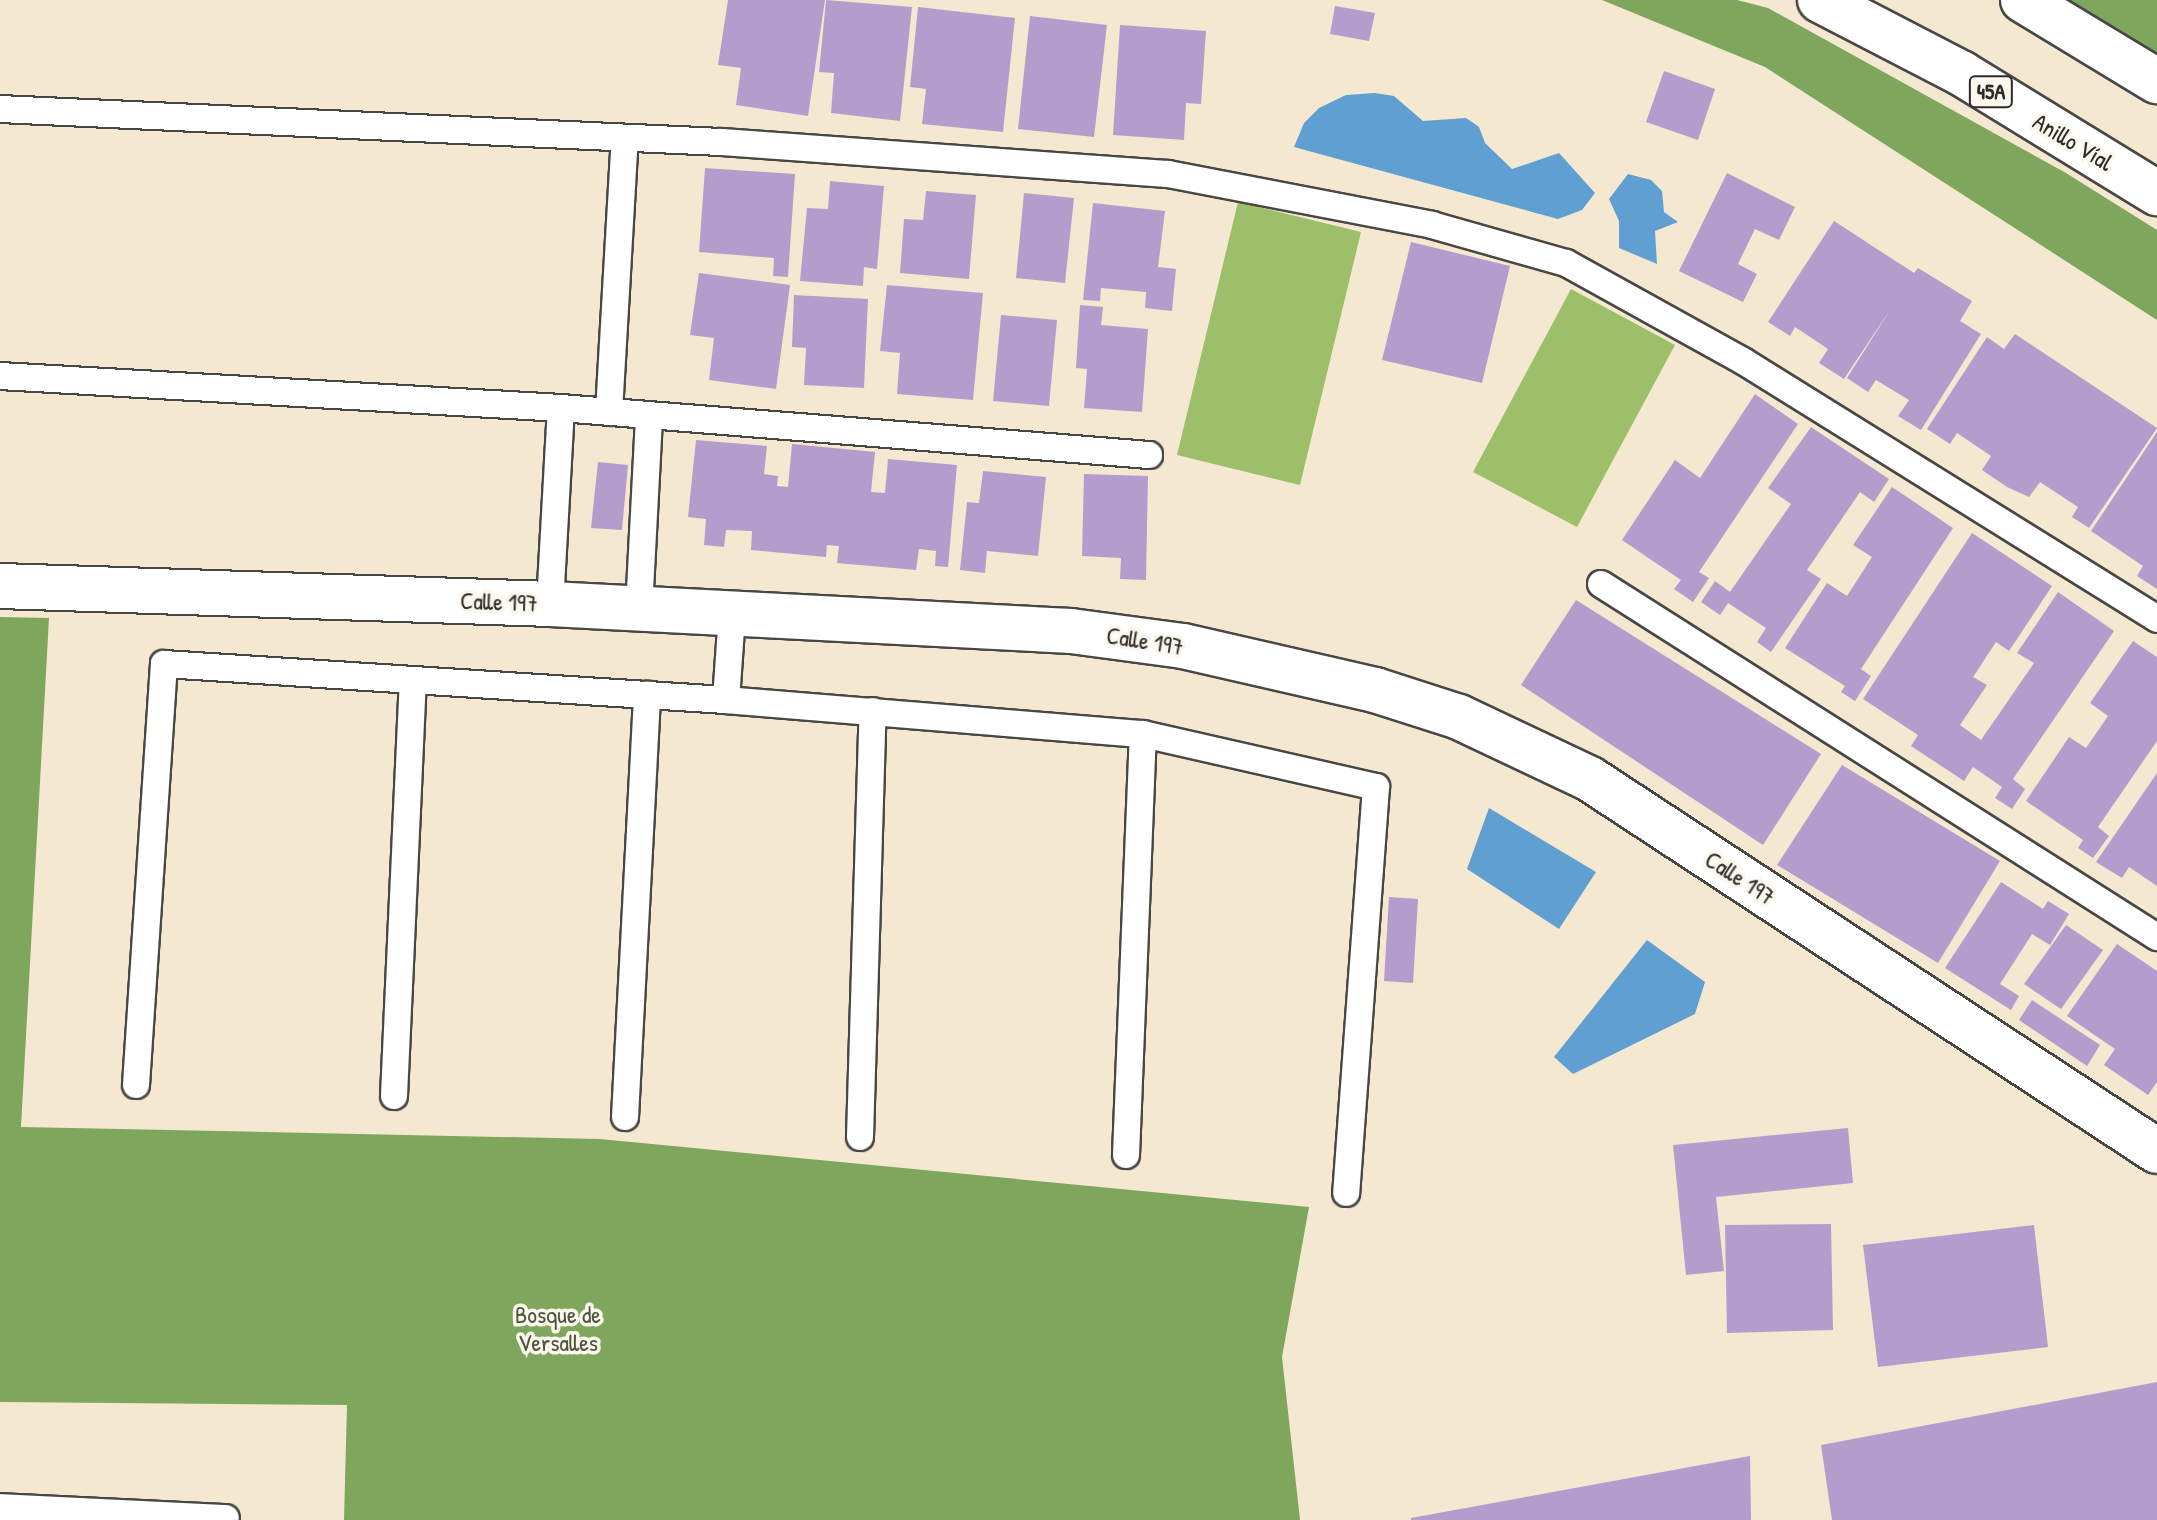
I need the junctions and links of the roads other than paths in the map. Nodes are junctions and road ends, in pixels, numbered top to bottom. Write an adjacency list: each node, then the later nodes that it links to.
1 (1820, 0): 6 (main road, Anillo Víal / 45A)
2 (2023, 0): 3 (main road)
3 (2157, 81)
4 (0, 109): 5 (lane)
5 (625, 138): 9 (lane); 17 (lane)
6 (2157, 193)
7 (0, 376): 8 (lane)
8 (561, 408): 9 (lane); 14 (lane)
9 (609, 412): 10 (lane)
10 (649, 416): 11 (lane); 15 (lane)
11 (1149, 455)
12 (1601, 584): 23 (lane)
13 (0, 586): 14 (main road, Calle 197)
14 (550, 604): 15 (main road, Calle 197)
15 (639, 609): 16 (main road, Calle 197)
16 (732, 614): 20 (lane); 28 (main road, Calle 197)
17 (2157, 619)
18 (413, 680): 19 (lane); 24 (lane); 25 (lane)
19 (647, 695): 20 (lane); 26 (lane)
20 (726, 700): 21 (lane)
21 (873, 711): 22 (lane); 27 (lane)
22 (1143, 734): 29 (lane); 30 (lane)
23 (2157, 937)
24 (136, 1085)
25 (394, 1096)
26 (625, 1117)
27 (860, 1137)
28 (2157, 1151)
29 (1126, 1155)
30 (1346, 1193)
31 (0, 1507): 32 (lane)
32 (226, 1518)

